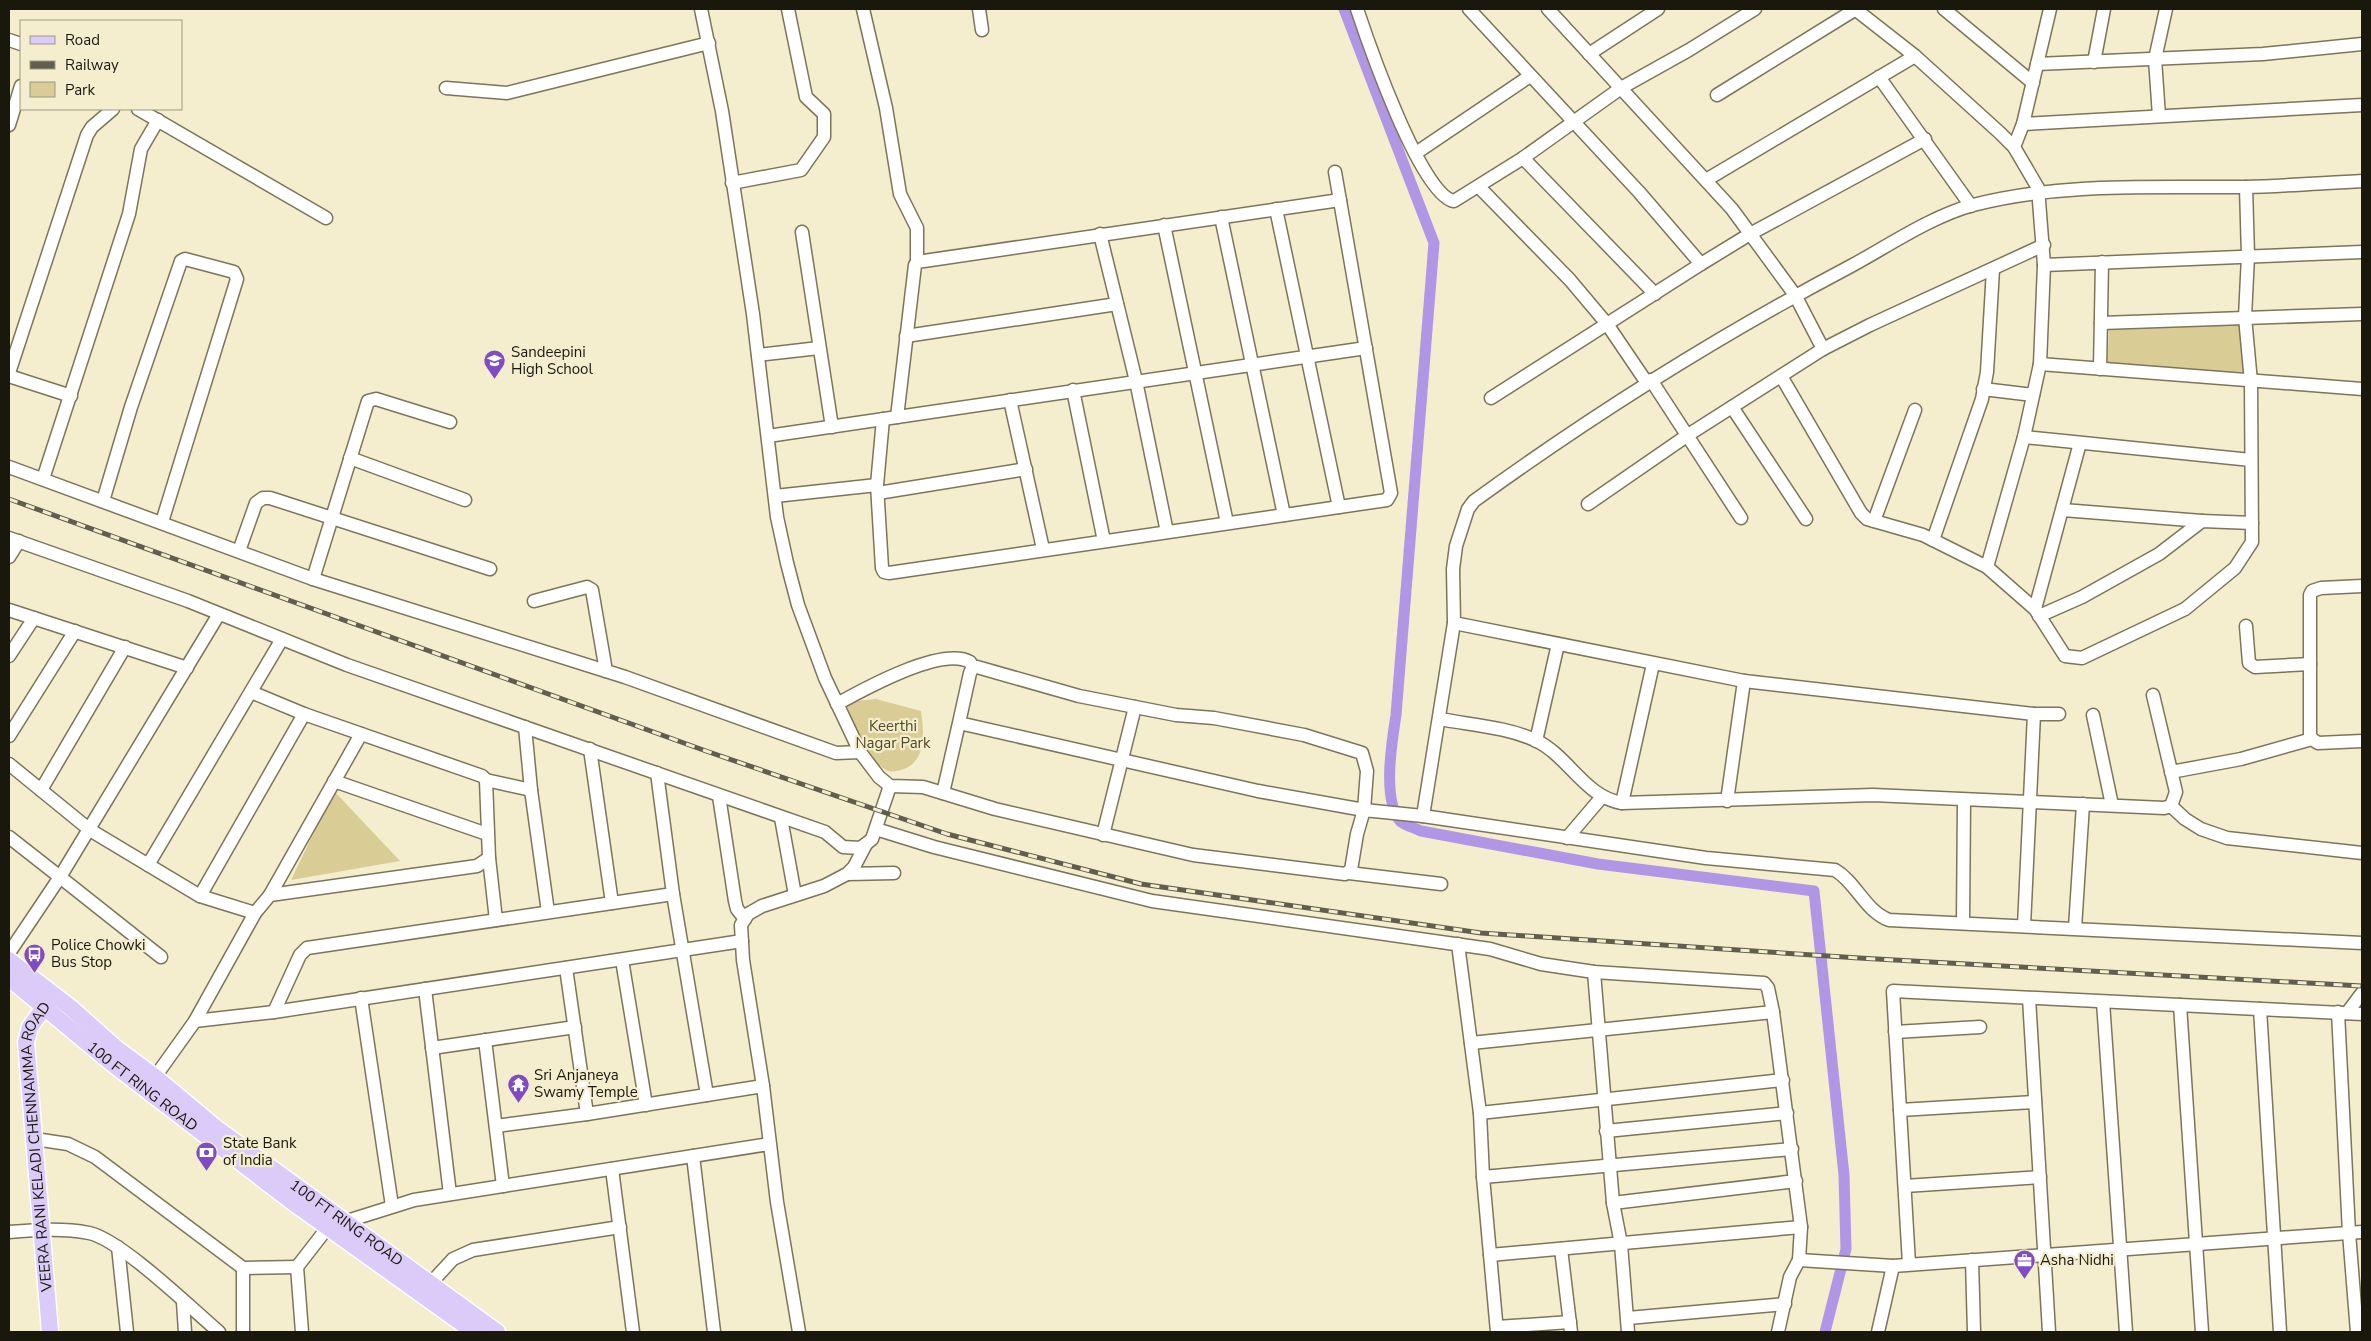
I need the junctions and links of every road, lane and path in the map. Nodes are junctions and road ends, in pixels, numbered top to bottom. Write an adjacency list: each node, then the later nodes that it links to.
1 (701, 9): 16 (street)
2 (788, 9): 45 (street)
3 (863, 9): 61 (street)
4 (979, 9): 15 (street)
5 (1357, 9): 40 (street)
6 (1469, 9): 23 (street)
7 (1548, 9): 18 (street)
8 (1658, 9): 18 (street)
9 (1755, 9): 27 (street)
10 (1856, 9): 19 (street); 29 (street)
11 (1944, 9): 25 (street)
12 (2050, 9): 22 (street)
13 (2104, 9): 21 (street)
14 (2166, 9): 20 (street)
15 (982, 30)
16 (709, 43): 26 (street); 45 (street)
17 (2362, 44): 20 (street)
18 (1589, 54): 27 (street)
19 (1916, 56): 24 (street); 39 (street)
20 (2155, 59): 21 (street); 33 (street)
21 (2094, 62): 22 (street)
22 (2037, 64): 25 (street)
23 (1530, 76): 35 (street); 40 (street)
24 (1879, 77): 38 (street); 43 (street)
25 (2033, 83): 36 (street)
26 (446, 88)
27 (1621, 88): 35 (street); 43 (street)
28 (20, 89): 37 (street)
29 (1717, 95)
30 (2362, 105): 33 (street)
31 (113, 110): 83 (street)
32 (140, 110): 34 (street)
33 (2159, 116): 36 (street)
34 (158, 120): 53 (street); 92 (street)
35 (1574, 122): 41 (street); 63 (street)
36 (2023, 124): 39 (street)
37 (9, 125)
38 (1925, 139): 50 (street); 57 (street)
39 (2014, 148): 48 (street)
40 (1416, 153): 46 (street)
41 (1523, 158): 46 (street); 66 (street)
42 (1335, 172): 49 (street)
43 (1706, 180): 57 (street)
44 (2362, 182): 47 (street)
45 (732, 183): 77 (street)
46 (1480, 187): 72 (street)
47 (2246, 187): 48 (street); 60 (street)
48 (2039, 194): 50 (street); 58 (street)
49 (1340, 200): 51 (street); 75 (street)
50 (1972, 206): 67 (street)
51 (1276, 209): 52 (street); 78 (street)
52 (1221, 217): 54 (street); 79 (street)
53 (326, 218)
54 (1164, 225): 56 (street); 82 (street)
55 (802, 232): 74 (street)
56 (1100, 234): 61 (street); 68 (street)
57 (1750, 234): 63 (street); 67 (street)
58 (2044, 245): 64 (street); 65 (street)
59 (2362, 252): 60 (street)
60 (2248, 256): 62 (street); 70 (street)
61 (917, 262): 73 (street)
62 (2102, 262): 64 (street); 71 (street)
63 (1701, 264): 66 (street)
64 (2044, 265): 80 (street)
65 (1992, 269): 76 (street); 88 (street)
66 (1655, 294): 72 (street)
67 (1795, 295): 76 (street); 86 (street)
68 (1117, 304): 73 (street); 85 (street)
69 (2362, 314): 70 (street)
70 (2245, 317): 71 (street); 87 (street)
71 (2101, 323): 81 (street)
72 (1607, 324): 86 (street); 93 (street)
73 (906, 336): 97 (street)
74 (819, 348): 77 (street); 100 (street)
75 (1366, 348): 78 (street); 115 (street)
76 (1824, 349): 84 (street)
77 (758, 355): 102 (street)
78 (1308, 356): 79 (street); 115 (street)
79 (1254, 364): 82 (street); 117 (street)
80 (2040, 364): 81 (street); 91 (street)
81 (2100, 369): 87 (street)
82 (1196, 372): 85 (street); 124 (street)
83 (9, 375): 92 (street)
84 (1781, 376): 95 (street); 121 (street)
85 (1136, 381): 90 (street); 126 (street)
86 (1649, 381): 101 (street); 142 (street)
87 (2251, 382): 89 (street); 106 (street)
88 (1983, 389): 91 (street); 128 (street)
89 (2362, 389)
90 (1073, 390): 94 (street); 129 (street)
91 (2033, 395): 103 (street)
92 (71, 396): 109 (street)
93 (1491, 398)
94 (1010, 400): 97 (street); 108 (street)
95 (1732, 407): 101 (street); 120 (street)
96 (1915, 410): 121 (street)
97 (897, 417): 98 (street)
98 (883, 419): 100 (street); 110 (street)
99 (450, 422): 105 (street)
100 (832, 427): 102 (street)
101 (1688, 435): 114 (street); 119 (street)
102 (768, 436): 111 (street)
103 (2024, 437): 104 (street); 133 (street)
104 (2080, 443): 106 (street); 116 (street)
105 (350, 458): 112 (street); 118 (street)
106 (2251, 460): 125 (street)
107 (9, 467): 109 (street)
108 (1026, 469): 110 (street); 130 (street)
109 (43, 479): 113 (street)
110 (877, 489): 111 (street); 130 (street)
111 (775, 496): 157 (street)
112 (465, 500)
113 (103, 501): 123 (street); 123 (street)
114 (1588, 504)
115 (1339, 506): 117 (street)
116 (2063, 510): 122 (street); 139 (street)
117 (1284, 515): 124 (street)
118 (332, 517): 131 (street); 134 (street); 135 (street)
119 (1741, 518)
120 (1806, 519)
121 (1874, 521): 128 (street)
122 (2202, 521): 125 (street); 139 (street)
123 (162, 522): 131 (street)
124 (1227, 523): 126 (street)
125 (2252, 523): 139 (street)
126 (1167, 532): 129 (street)
127 (14, 540): 132 (street); 140 (street)
128 (1933, 540): 133 (street)
129 (1104, 541): 130 (street)
130 (1043, 549)
131 (239, 551): 135 (street)
132 (9, 557)
133 (1987, 567): 139 (street)
134 (490, 569)
135 (313, 579): 153 (street)
136 (2362, 586): 150 (street)
137 (534, 601): 153 (street)
138 (9, 610): 141 (street)
139 (2037, 612)
140 (219, 614): 145 (street); 152 (street)
141 (34, 618): 144 (street); 148 (street)
142 (1454, 624): 146 (street); 163 (street)
143 (2246, 626): 150 (street)
144 (75, 631): 147 (street); 167 (street)
145 (282, 639): 155 (street); 165 (street)
146 (1558, 644): 149 (street); 169 (street)
147 (125, 647): 152 (street); 180 (street)
148 (9, 656)
149 (1653, 664): 154 (street); 188 (street)
150 (2310, 664): 168 (street)
151 (973, 667): 157 (street); 158 (street); 164 (street)
152 (187, 668): 196 (street)
153 (606, 670): 172 (street)
154 (1744, 681): 160 (street); 186 (street)
155 (251, 692): 159 (street); 204 (street)
156 (2153, 695): 175 (street)
157 (837, 704): 172 (street)
158 (1136, 707): 173 (street); 192 (street)
159 (304, 714): 166 (street); 213 (street)
160 (2034, 714): 161 (street); 187 (street)
161 (2059, 714)
162 (2093, 715): 190 (street)
163 (1440, 719): 169 (street); 193 (street)
164 (959, 723): 173 (street); 182 (street)
165 (525, 727): 171 (street); 181 (street)
166 (361, 734): 177 (street); 178 (street)
167 (9, 736)
168 (2312, 739): 170 (street); 175 (street)
169 (1536, 741): 184 (street)
170 (2362, 741)
171 (590, 749): 176 (street); 214 (street)
172 (860, 752): 179 (street)
173 (1122, 761): 192 (street); 198 (street)
174 (9, 764): 180 (street)
175 (2171, 772): 191 (street)
176 (657, 773): 183 (street); 210 (street)
177 (486, 780): 181 (street); 197 (street)
178 (334, 781): 197 (street); 211 (street)
179 (890, 786): 182 (street); 195 (street)
180 (41, 790): 196 (street)
181 (531, 790): 215 (street)
182 (943, 793): 198 (street)
183 (719, 796): 194 (street); 217 (street)
184 (1602, 798): 188 (street); 200 (street)
185 (1964, 800): 186 (street); 187 (street); 219 (street)
186 (1728, 801): 188 (street)
187 (2030, 801): 189 (street); 220 (street)
188 (1622, 803)
189 (2083, 804): 190 (street); 221 (street)
190 (2112, 805): 191 (street)
191 (2171, 806): 202 (street)
192 (1364, 810): 193 (street); 206 (street)
193 (1423, 816): 200 (street)
194 (782, 818): 201 (street); 212 (street)
195 (876, 829): 201 (street); 224 (street)
196 (90, 830): 204 (street); 208 (street)
197 (487, 834): 203 (street)
198 (1103, 835): 206 (street)
199 (9, 837): 208 (street)
200 (1567, 838): 219 (street)
201 (866, 844): 207 (street)
202 (2362, 853)
203 (489, 858): 211 (street); 218 (street)
204 (148, 865): 213 (street)
205 (894, 873): 207 (street)
206 (1349, 873): 209 (street)
207 (847, 874): 212 (street)
208 (60, 877): 226 (street); 227 (street)
209 (1441, 884)
210 (673, 894): 214 (street); 225 (street)
211 (270, 895): 216 (street)
212 (795, 895): 217 (street)
213 (200, 896): 216 (street)
214 (612, 903): 215 (street)
215 (548, 912): 218 (street)
216 (255, 913): 245 (street)
217 (745, 919): 222 (street)
218 (496, 920): 241 (street)
219 (1963, 922): 220 (street)
220 (2024, 926): 221 (street)
221 (2075, 928): 223 (street)
222 (742, 942): 225 (street); 255 (street)
223 (2362, 943)
224 (1458, 944): 231 (street); 251 (street)
225 (682, 951): 229 (street); 256 (street)
226 (9, 953)
227 (161, 957)
228 (9, 960): 237 (main road, 100 FT RING ROAD)
229 (622, 960): 230 (street); 259 (street)
230 (566, 968): 233 (street); 246 (street)
231 (1594, 972): 242 (street); 248 (street)
232 (10, 984): 237 (main road, 100 FT RING ROAD)
233 (425, 988): 235 (street); 252 (street)
234 (2362, 993): 243 (street)
235 (361, 998): 241 (street); 279 (street)
236 (2029, 998): 238 (street); 249 (street); 258 (street)
237 (49, 1001): 253 (main road, 100 FT RING ROAD); 266 (main road, VEERA RANI KELADI CHENNAMMA ROAD); 281 (main road, 100 FT RING ROAD)
238 (2104, 1002): 239 (street); 291 (street)
239 (2180, 1005): 240 (street); 289 (street)
240 (2260, 1009): 243 (street); 287 (street)
241 (274, 1012): 245 (street)
242 (1774, 1012): 248 (street); 254 (street)
243 (2343, 1013): 244 (street); 286 (street)
244 (2362, 1014)
245 (195, 1021): 253 (street)
246 (575, 1027): 250 (street); 263 (street)
247 (1980, 1027): 249 (street)
248 (1599, 1030): 251 (street); 257 (street)
249 (1895, 1032): 260 (street)
250 (485, 1040): 252 (street); 264 (street)
251 (1471, 1043): 261 (street)
252 (432, 1048): 277 (street)
253 (155, 1078): 280 (main road, 100 FT RING ROAD)
254 (1783, 1080): 257 (street); 262 (street)
255 (763, 1086): 256 (street); 267 (street)
256 (706, 1095): 259 (street)
257 (1604, 1100): 261 (street); 265 (street)
258 (2035, 1102): 260 (street); 273 (street)
259 (646, 1105): 263 (street)
260 (1900, 1110): 276 (street)
261 (1480, 1112): 272 (street)
262 (1787, 1113): 265 (street); 268 (street)
263 (587, 1114): 264 (street)
264 (496, 1126): 275 (street)
265 (1606, 1132): 270 (street)
266 (35, 1140): 284 (main road, VEERA RANI KELADI CHENNAMMA ROAD); 300 (street)
267 (769, 1144): 269 (street); 317 (street)
268 (1792, 1149): 270 (street); 274 (street)
269 (693, 1156): 271 (street); 316 (street)
270 (1610, 1167): 272 (street); 278 (street)
271 (612, 1168): 275 (street); 282 (street)
272 (1483, 1177): 294 (street)
273 (2040, 1177): 276 (street); 293 (street)
274 (1796, 1181): 278 (street); 283 (street)
275 (503, 1186): 277 (street)
276 (1905, 1186): 297 (street)
277 (450, 1194): 279 (street)
278 (1613, 1203): 288 (street)
279 (392, 1206): 280 (street)
280 (346, 1221): 281 (street); 301 (main road, 100 FT RING ROAD)
281 (328, 1227): 299 (street); 313 (main road, 100 FT RING ROAD)
282 (620, 1227): 301 (street); 315 (street)
283 (1801, 1227): 288 (street); 295 (street)
284 (41, 1230): 285 (street); 290 (street); 307 (main road, VEERA RANI KELADI CHENNAMMA ROAD)
285 (9, 1232)
286 (2356, 1233): 287 (street); 326 (street)
287 (2274, 1238): 289 (street); 325 (street)
288 (1621, 1244): 292 (street); 304 (street)
289 (2196, 1244): 291 (street); 324 (street)
290 (118, 1247): 302 (street); 308 (street)
291 (2120, 1248): 293 (street); 323 (street)
292 (1561, 1249): 294 (street); 305 (street)
293 (2044, 1254): 296 (street); 322 (street)
294 (1490, 1255): 306 (street)
295 (1799, 1260): 298 (street); 303 (street)
296 (1972, 1260): 297 (street); 321 (street)
297 (1909, 1264): 298 (street)
298 (1893, 1266): 320 (street)
299 (297, 1267): 300 (street); 312 (street)
300 (243, 1268): 311 (street)
301 (430, 1284): 314 (main road, 100 FT RING ROAD)
302 (183, 1302): 309 (street); 310 (street)
303 (1784, 1304): 304 (street); 319 (street)
304 (1628, 1318): 318 (street)
305 (1570, 1327): 306 (street)
306 (1497, 1329)
307 (50, 1332)
308 (127, 1332)
309 (185, 1332)
310 (219, 1332)
311 (243, 1332)
312 (302, 1332)
313 (474, 1332)
314 (497, 1332)
315 (633, 1332)
316 (714, 1332)
317 (799, 1332)
318 (1628, 1332)
319 (1778, 1332)
320 (1878, 1332)
321 (1974, 1332)
322 (2049, 1332)
323 (2126, 1332)
324 (2202, 1332)
325 (2280, 1332)
326 (2357, 1332)

